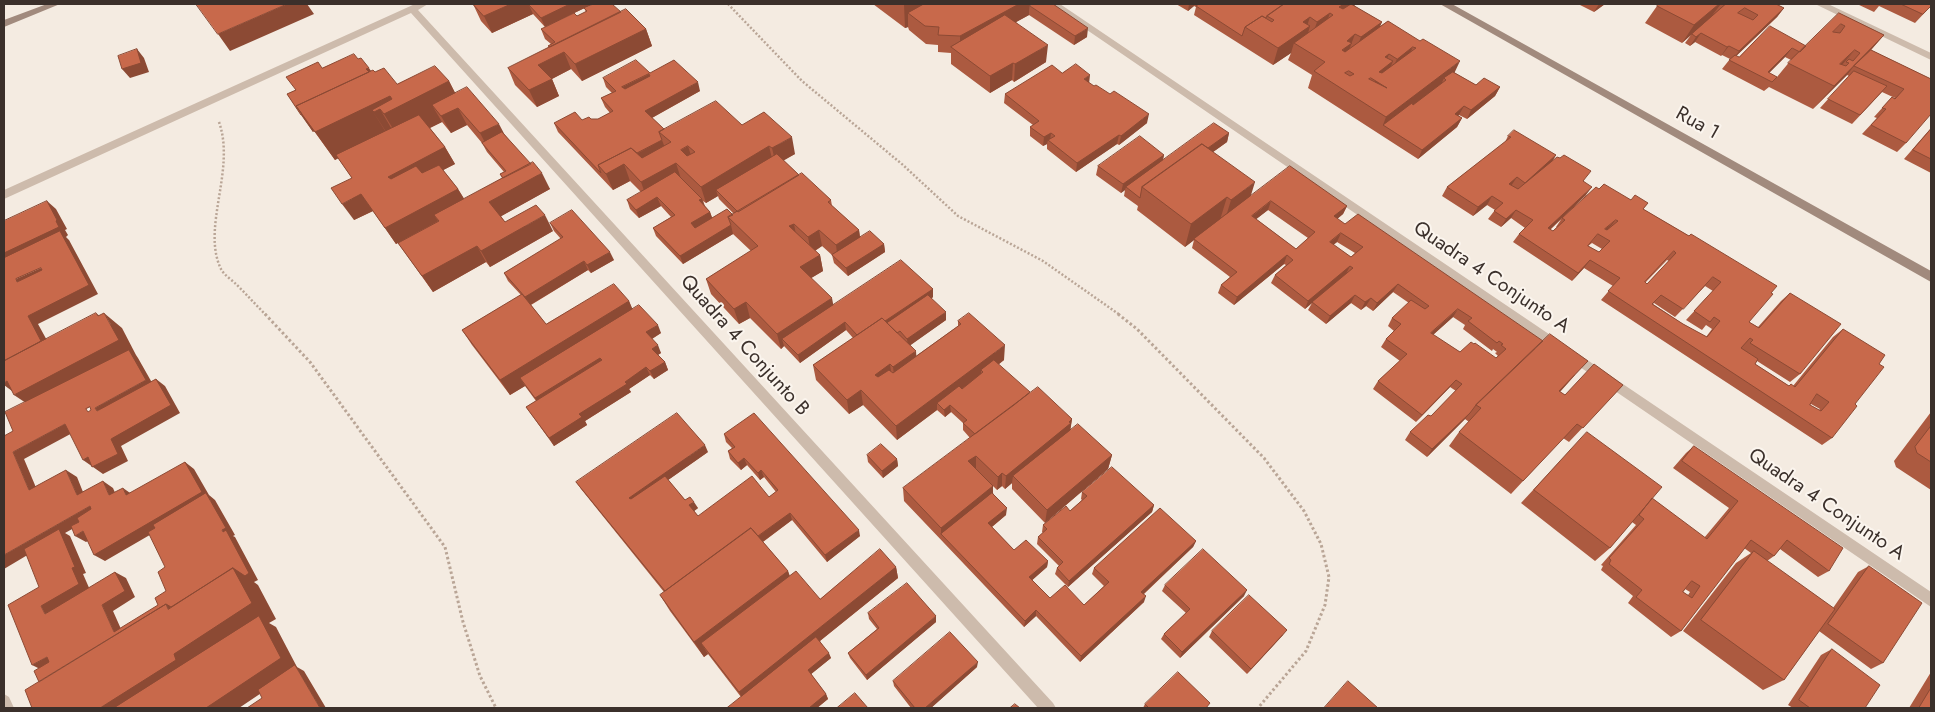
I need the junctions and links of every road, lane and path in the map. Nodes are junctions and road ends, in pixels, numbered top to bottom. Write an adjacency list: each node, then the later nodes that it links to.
1 (55, 4): 7 (street)
2 (728, 4): 17 (path)
3 (1054, 4): 12 (street, Quadra 4 Conjunto A)
4 (1445, 4): 11 (street, Rua 1)
5 (1820, 4): 8 (street)
6 (417, 7): 9 (street); 16 (street, Quadra 4 Conjunto B)
7 (4, 24)
8 (1931, 57)
9 (211, 101): 10 (street); 15 (path)
10 (4, 195)
11 (1931, 277)
12 (1931, 600)
13 (4, 702): 14 (street)
14 (6, 708)
15 (496, 708)
16 (1048, 708)
17 (1258, 708)

